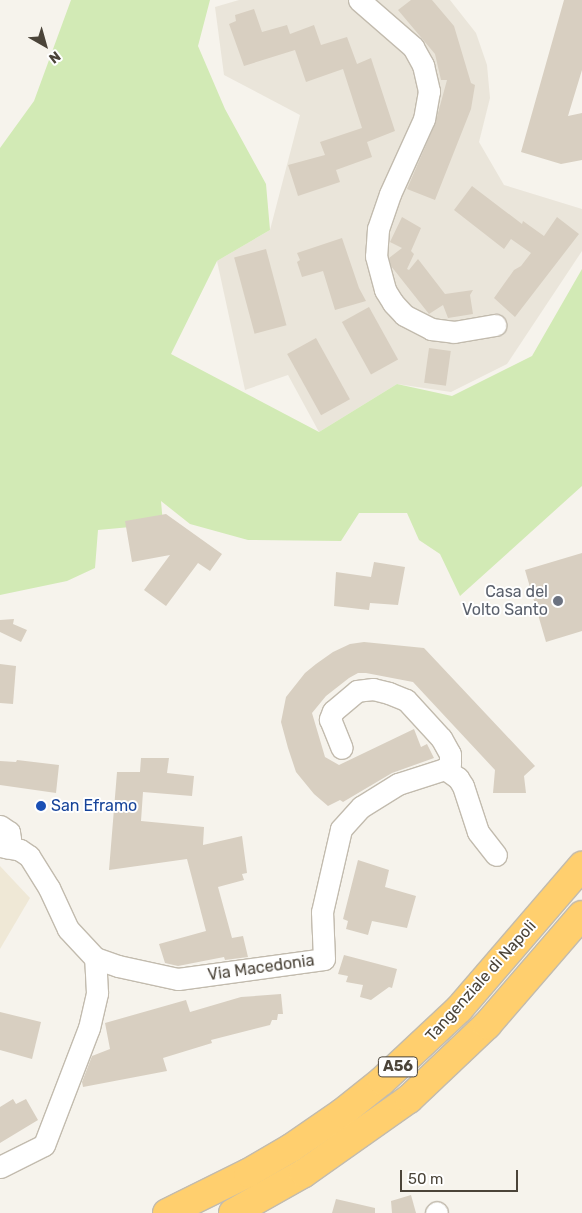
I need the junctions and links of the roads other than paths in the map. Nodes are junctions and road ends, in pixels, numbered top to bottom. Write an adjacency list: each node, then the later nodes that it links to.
1 (359, 0): 2 (street)
2 (495, 325)
3 (342, 748): 4 (street)
4 (445, 769): 7 (street); 10 (street, Via Macedonia)
5 (0, 826): 6 (street)
6 (3, 846): 10 (street, Via Macedonia)
7 (496, 856)
8 (582, 866): 12 (highway, Tangenziale di Napoli / A56)
9 (582, 915): 13 (highway, Tangenziale di Napoli / A56)
10 (95, 958): 11 (street)
11 (0, 1167)
12 (167, 1213)
13 (233, 1213)

